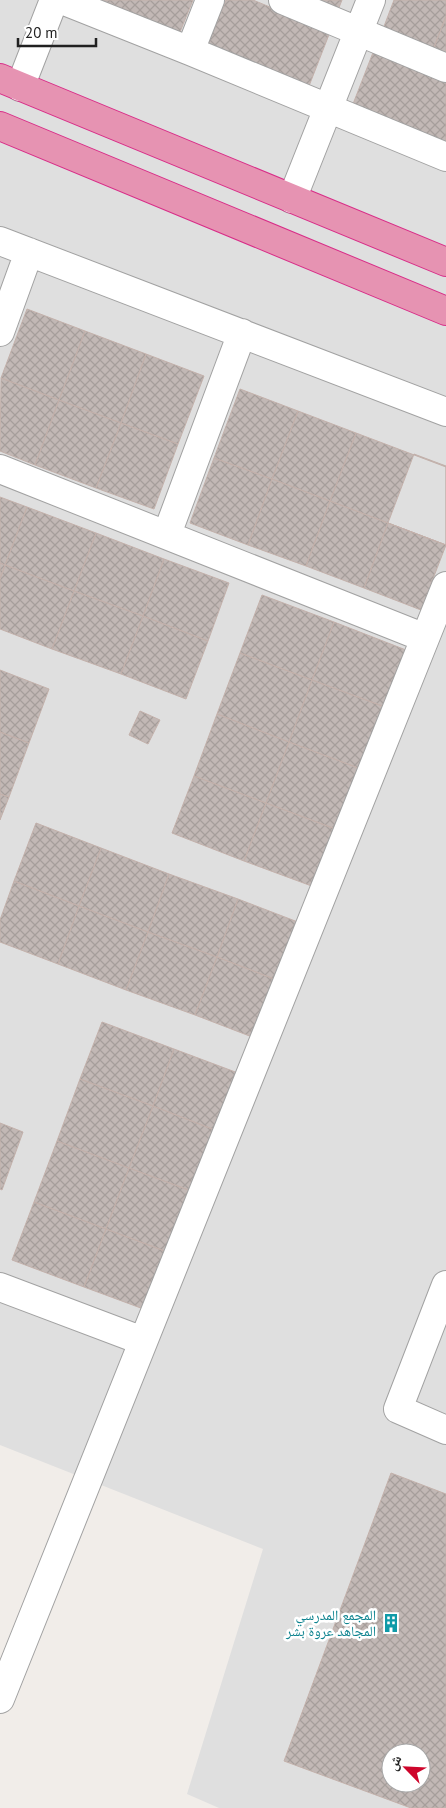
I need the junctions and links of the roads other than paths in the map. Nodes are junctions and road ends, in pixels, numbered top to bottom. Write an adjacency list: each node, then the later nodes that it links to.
1 (54, 0): 9 (street)
2 (62, 0): 7 (street)
3 (210, 0): 7 (street)
4 (283, 0): 6 (street)
5 (371, 0): 6 (street)
6 (359, 31): 8 (street); 10 (street)
7 (190, 51): 10 (street)
8 (446, 68)
9 (10, 82): 13 (highway)
10 (328, 107): 12 (street); 13 (street)
11 (0, 126): 17 (highway)
12 (446, 157)
13 (292, 199): 16 (highway)
14 (0, 241): 15 (street)
15 (29, 252): 18 (street); 19 (street)
16 (446, 262)
17 (446, 311)
18 (0, 332)
19 (242, 333): 20 (street); 22 (street)
20 (446, 412)
21 (0, 469): 22 (street)
22 (167, 534): 24 (street)
23 (446, 586): 24 (street)
24 (425, 638): 27 (street)
25 (446, 1285): 28 (street)
26 (0, 1287): 27 (street)
27 (143, 1341): 29 (street)
28 (446, 1430)
29 (0, 1698)

